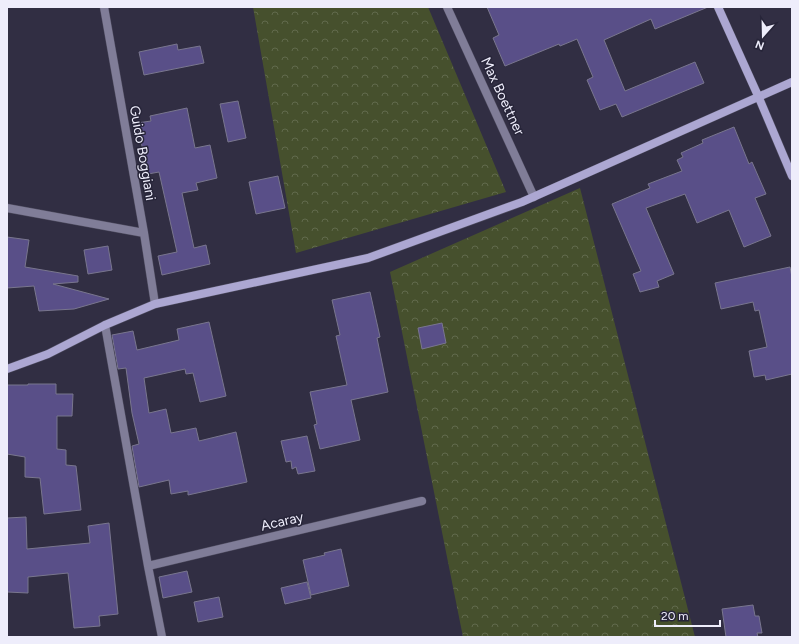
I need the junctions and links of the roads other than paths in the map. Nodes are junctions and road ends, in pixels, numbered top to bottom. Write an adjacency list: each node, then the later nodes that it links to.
1 (104, 7): 9 (street, Guido Boggiani)
2 (447, 7): 7 (street, Max Boettner)
3 (718, 7): 5 (street)
4 (792, 82): 5 (street)
5 (759, 98): 6 (street); 7 (street)
6 (792, 176)
7 (534, 196): 10 (street)
8 (7, 208): 9 (street)
9 (144, 232): 10 (street, Guido Boggiani)
10 (155, 304): 11 (street)
11 (105, 325): 12 (street); 14 (street)
12 (7, 369)
13 (422, 501): 14 (street, Acaray)
14 (148, 566): 15 (street)
15 (162, 637)

